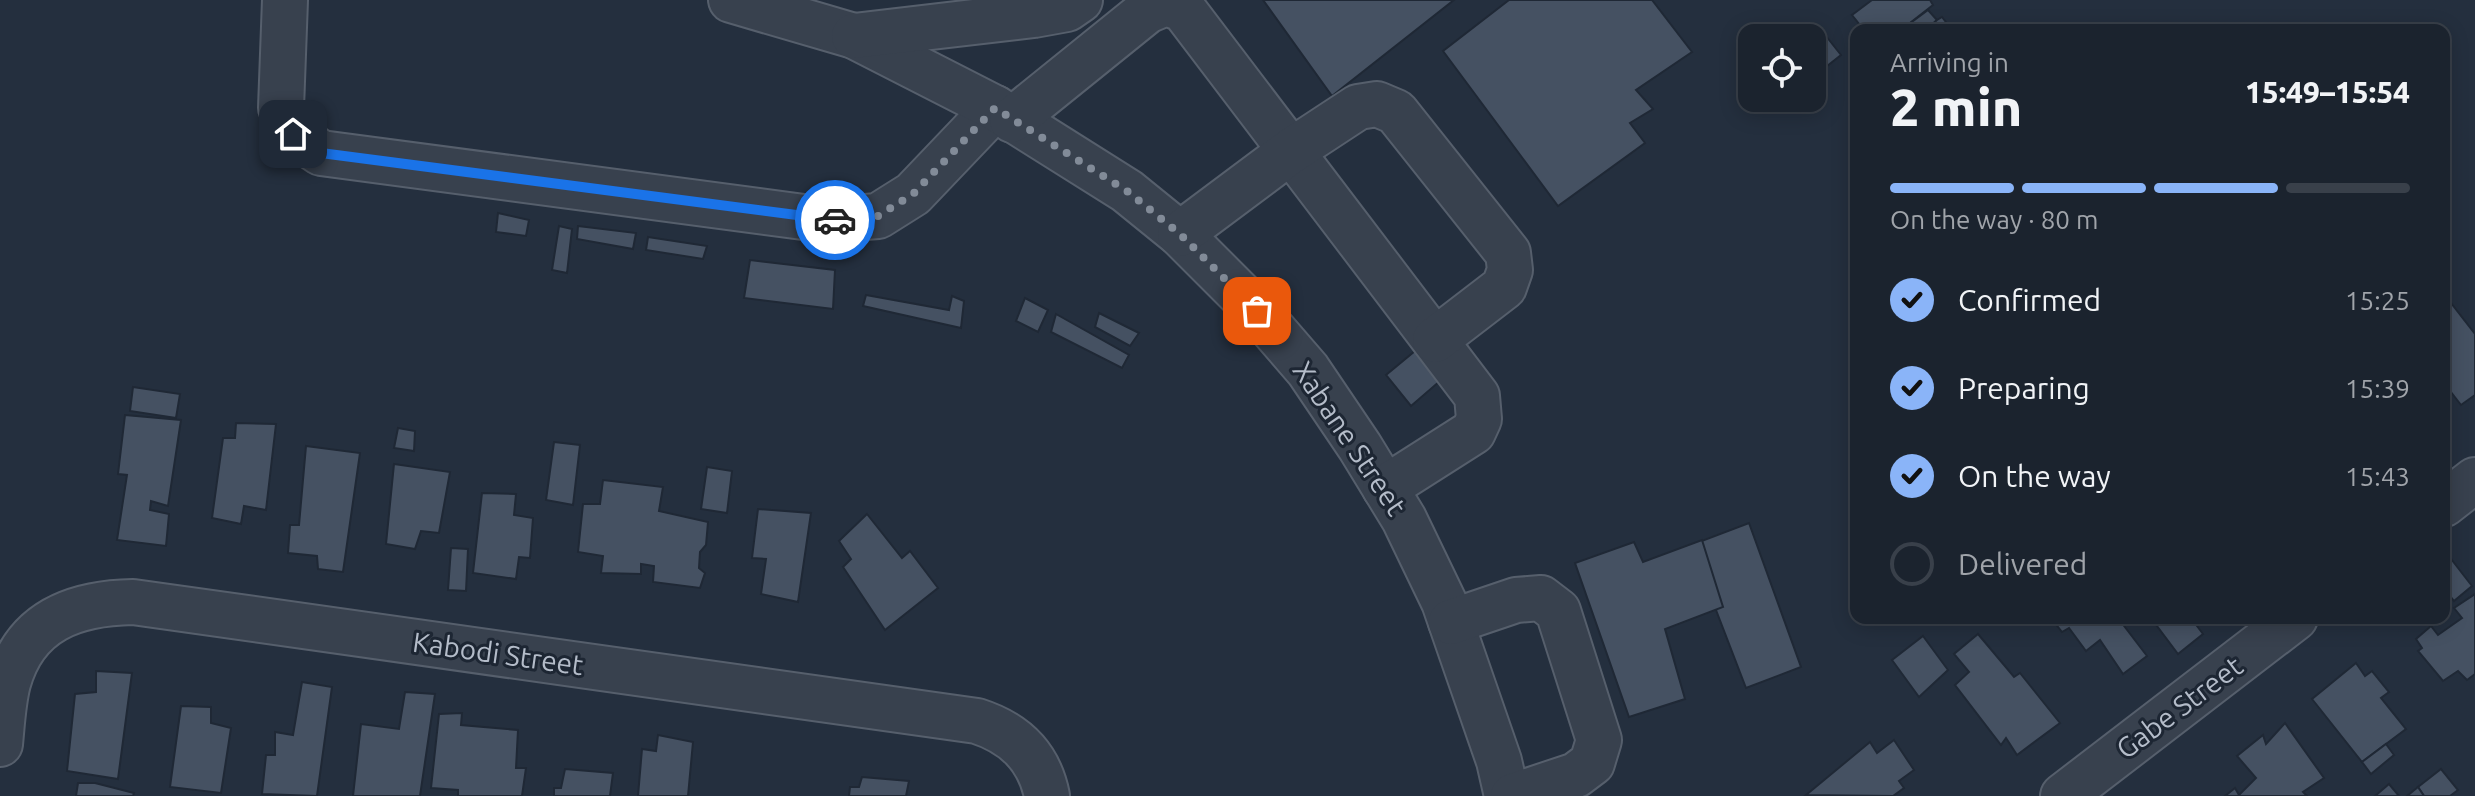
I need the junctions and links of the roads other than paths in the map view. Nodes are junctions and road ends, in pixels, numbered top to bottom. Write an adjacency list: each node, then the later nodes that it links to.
1 (285, 0): 5 (street)
2 (731, 0): 4 (street, Xabane Street)
3 (1080, 0): 4 (street)
4 (854, 36): 5 (street, Xabane Street)
5 (1004, 114): 6 (street); 7 (street, Xabane Street)
6 (1291, 151): 7 (street); 8 (street); 8 (street)
7 (1180, 234): 10 (street, Xabane Street)
8 (1435, 340): 10 (street)
9 (2475, 480): 11 (street)
10 (1385, 488): 12 (street, Xabane Street)
11 (2450, 499)
12 (1451, 622): 16 (street, Xabane Street); 17 (street)
13 (2287, 624): 18 (street, Gabe Street)
14 (0, 744): 15 (street, Kabodi Street)
15 (1047, 796)
16 (1507, 796)
17 (1513, 796)
18 (2063, 796)

